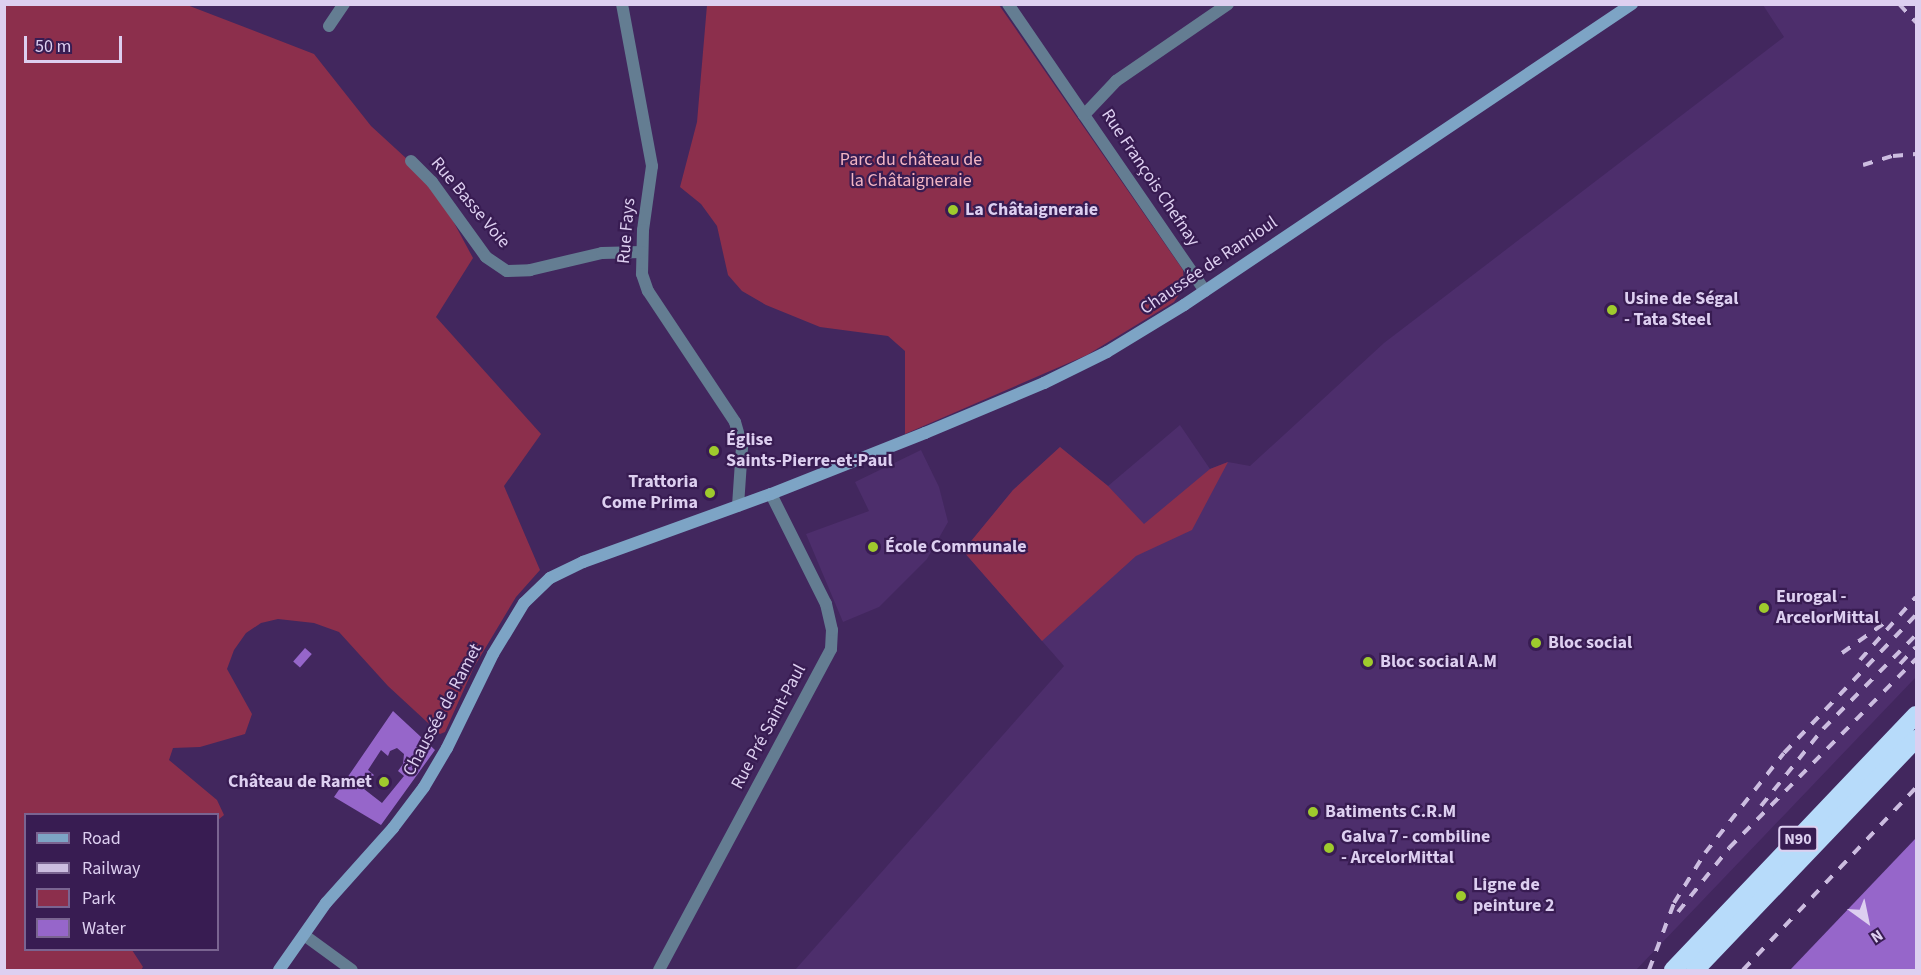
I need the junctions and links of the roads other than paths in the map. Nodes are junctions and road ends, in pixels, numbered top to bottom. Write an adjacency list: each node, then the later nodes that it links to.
1 (344, 4): 6 (street)
2 (622, 4): 9 (street, Rue Fays)
3 (1008, 4): 7 (street)
4 (1228, 4): 7 (street, Rue François Chefnay)
5 (1632, 4): 10 (main road, Chaussée de Ramioul)
6 (329, 26)
7 (1084, 115): 10 (street, Rue François Chefnay)
8 (411, 161): 9 (street, Rue Basse Voie)
9 (642, 252): 12 (street, Rue Fays)
10 (1205, 291): 11 (main road, Chaussée de Ramioul)
11 (771, 494): 12 (main road); 19 (street, Rue Pré Saint-Paul)
12 (738, 506): 15 (main road, Chaussée de Ramet)
13 (1917, 716): 16 (highway, N90)
14 (1917, 739): 16 (highway, N90)
15 (304, 935): 17 (main road, Chaussée de Ramet); 18 (street)
16 (1683, 968)
17 (279, 970)
18 (352, 970)
19 (659, 970)

